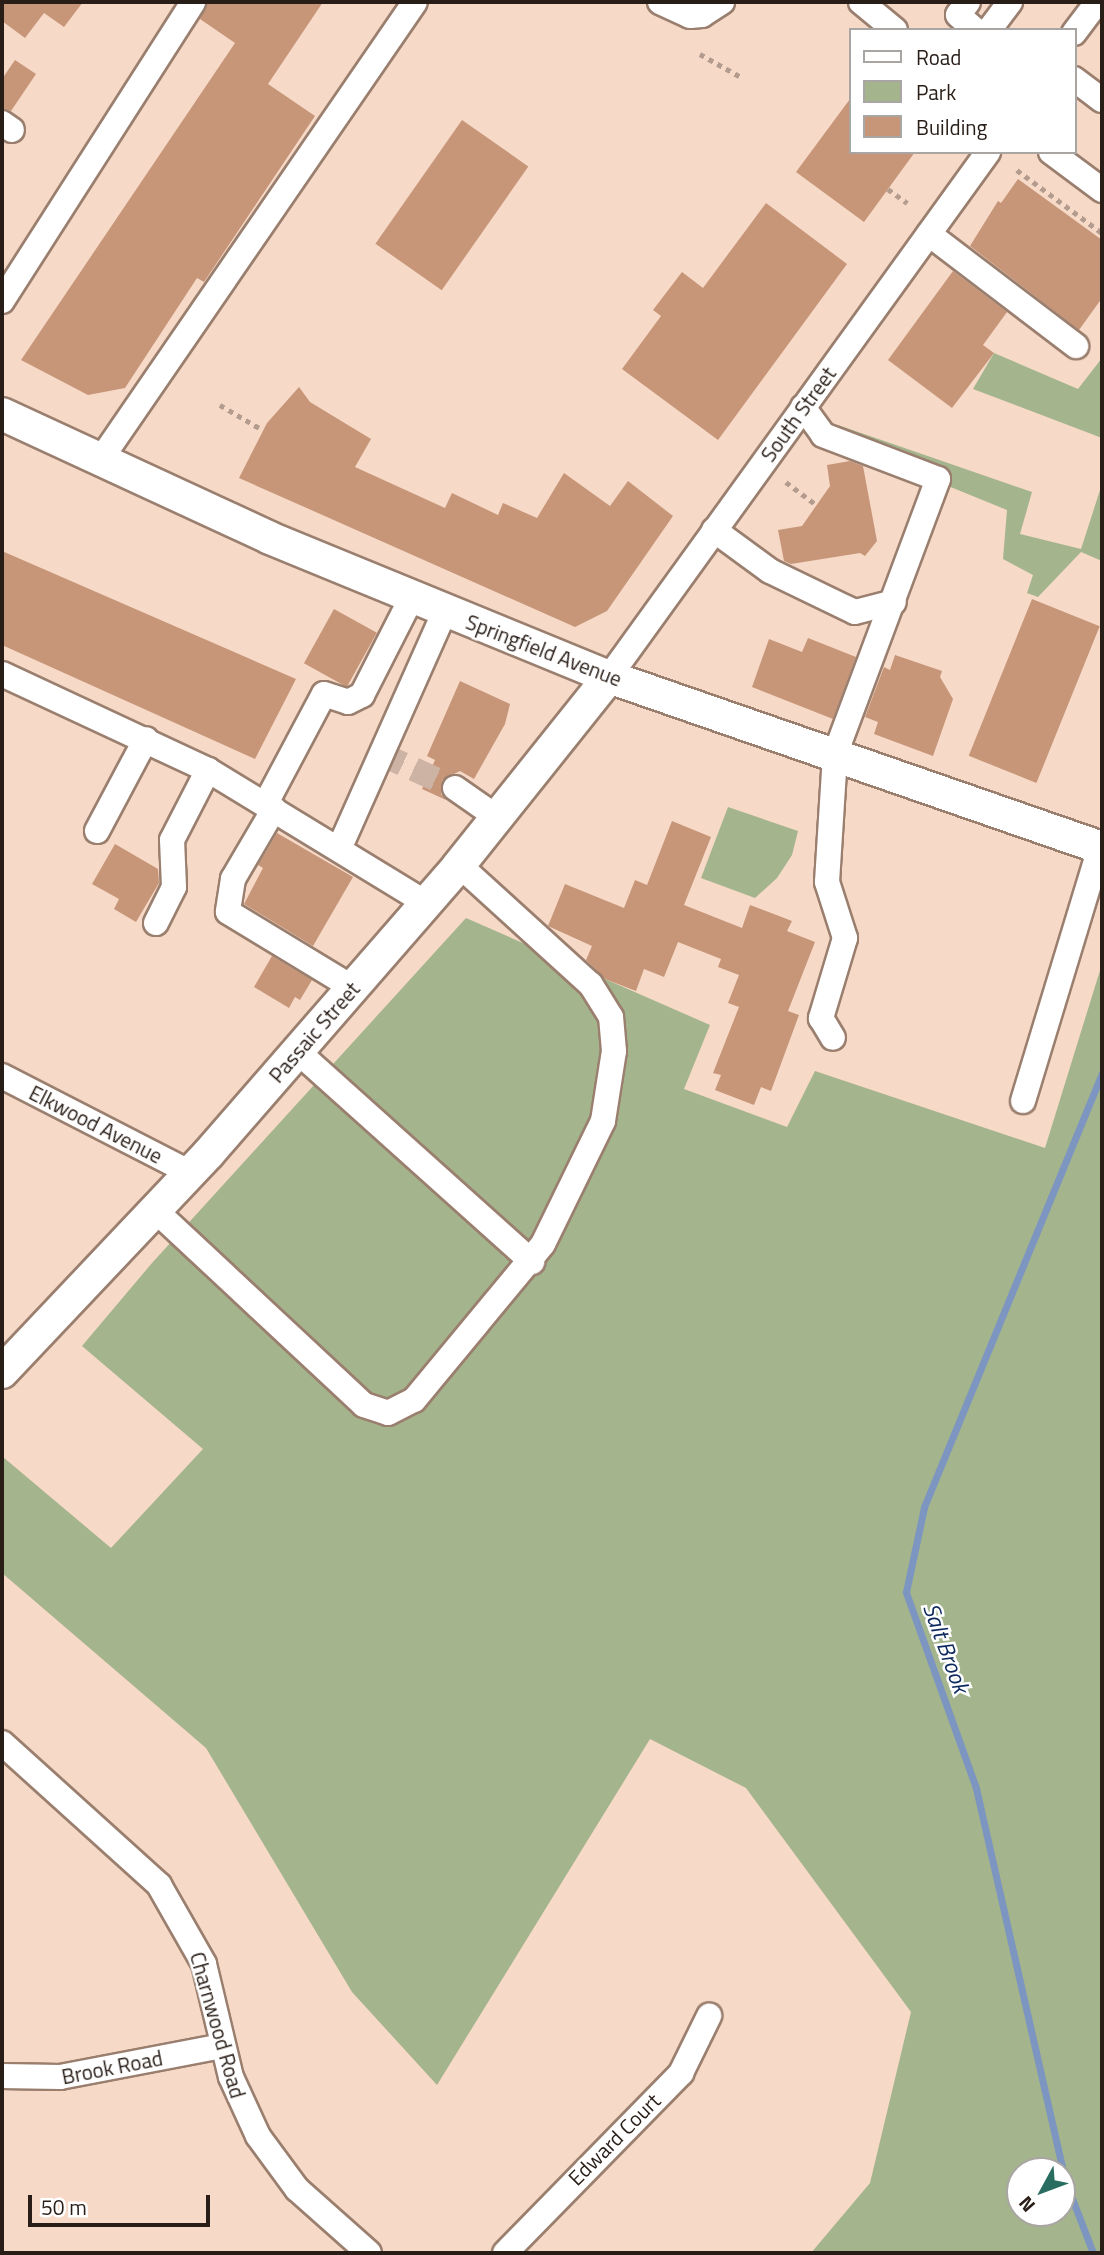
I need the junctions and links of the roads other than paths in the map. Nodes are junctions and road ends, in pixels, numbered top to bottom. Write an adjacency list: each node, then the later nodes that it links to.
1 (415, 2): 23 (street)
2 (660, 2): 3 (street)
3 (722, 2)
4 (861, 2): 9 (street)
5 (968, 2): 10 (street)
6 (1010, 2): 11 (street)
7 (1097, 2): 12 (street)
8 (189, 8): 19 (street)
9 (893, 28)
10 (973, 28)
11 (990, 28)
12 (1076, 30)
13 (1076, 80): 14 (street)
14 (1102, 100)
15 (987, 154): 18 (street, South Street)
16 (1056, 156): 17 (street)
17 (1102, 190)
18 (929, 234): 20 (street); 21 (street, South Street)
19 (2, 301)
20 (1076, 346)
21 (803, 407): 24 (street, South Street); 26 (street)
22 (2, 414): 23 (main road, Springfield Avenue)
23 (101, 459): 25 (main road, Springfield Avenue)
24 (714, 530): 26 (street); 29 (street, South Street)
25 (412, 597): 27 (main road, Springfield Avenue); 34 (street)
26 (894, 602): 31 (street)
27 (445, 611): 29 (main road, Springfield Avenue); 38 (street)
28 (2, 674): 30 (street)
29 (609, 677): 31 (main road, Springfield Avenue); 35 (main road, Passaic Street)
30 (146, 739): 32 (street); 36 (street)
31 (835, 755): 37 (main road, Springfield Avenue); 43 (street)
32 (208, 770): 34 (street); 41 (street)
33 (458, 790): 35 (street)
34 (270, 806): 38 (street); 42 (street)
35 (498, 818): 39 (main road, Passaic Street)
36 (97, 831)
37 (1101, 848): 46 (street)
38 (339, 849): 40 (street)
39 (458, 866): 40 (main road, Passaic Street); 49 (street)
40 (426, 903): 42 (main road, Passaic Street)
41 (156, 923)
42 (353, 988): 44 (main road, Passaic Street)
43 (833, 1038)
44 (297, 1051): 47 (main road, Passaic Street); 49 (street)
45 (2, 1076): 47 (street, Elkwood Avenue)
46 (1023, 1101)
47 (191, 1173): 48 (main road, Passaic Street)
48 (156, 1211): 49 (street); 50 (main road, Passaic Street)
49 (531, 1262)
50 (2, 1372)
51 (2, 1743): 53 (street, Charnwood Road)
52 (709, 2016): 56 (street, Edward Court)
53 (222, 2046): 54 (street, Brook Road); 55 (street, Charnwood Road)
54 (2, 2076)
55 (369, 2253)
56 (505, 2253)

